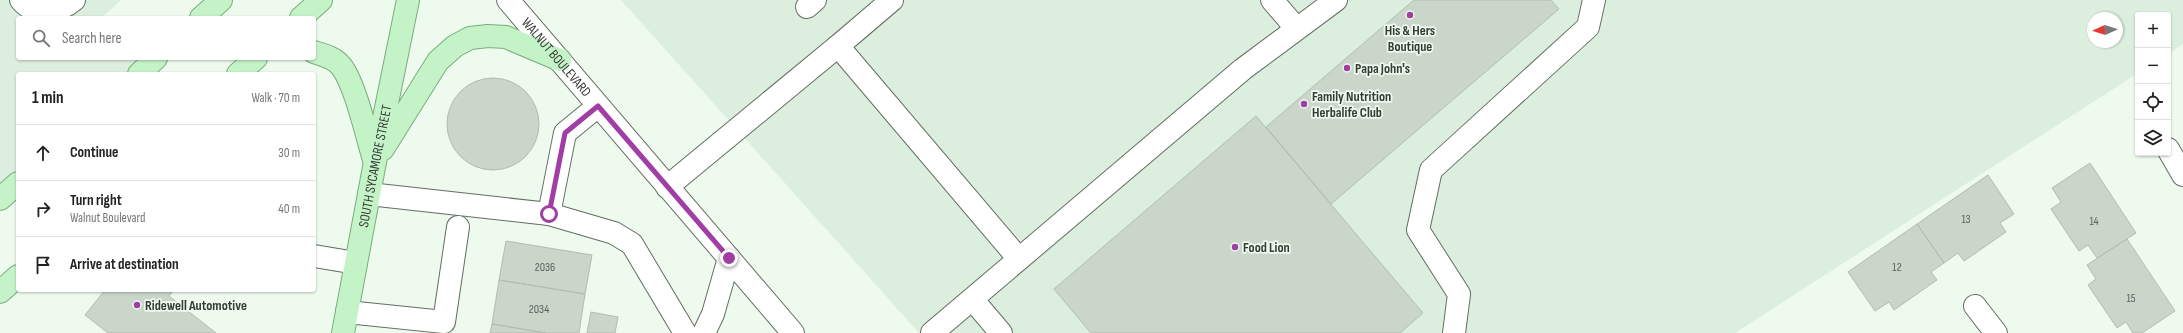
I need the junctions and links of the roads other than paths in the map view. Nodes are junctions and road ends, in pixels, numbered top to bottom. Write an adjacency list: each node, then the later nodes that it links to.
1 (20, 0): 2 (street)
2 (74, 0)
3 (221, 0): 11 (main road)
4 (322, 0): 12 (main road)
5 (408, 0): 23 (main road, SOUTH SYCAMORE STREET)
6 (508, 0): 18 (street, WALNUT BOULEVARD)
7 (892, 0): 14 (street)
8 (1272, 0): 13 (street)
9 (1336, 0): 13 (street)
10 (1594, 0): 47 (street)
11 (203, 16)
12 (303, 16)
13 (1296, 28): 33 (street)
14 (838, 46): 26 (street); 33 (street)
15 (316, 53): 23 (main road)
16 (154, 60): 20 (main road)
17 (265, 60): 19 (main road)
18 (560, 60): 21 (street, WALNUT BOULEVARD); 23 (main road)
19 (248, 65)
20 (141, 72)
21 (598, 106): 26 (street, WALNUT BOULEVARD); 29 (street)
22 (2171, 154): 24 (street)
23 (375, 162): 27 (main road, SOUTH SYCAMORE STREET)
24 (2183, 175)
25 (16, 185): 28 (main road)
26 (667, 187): 32 (street, WALNUT BOULEVARD)
27 (368, 194): 29 (street); 34 (main road, SOUTH SYCAMORE STREET)
28 (0, 200)
29 (549, 214): 42 (street)
30 (458, 227): 40 (street)
31 (316, 256): 34 (street)
32 (729, 258): 43 (street); 44 (street, WALNUT BOULEVARD)
33 (1019, 259): 37 (street)
34 (356, 263): 39 (main road, SOUTH SYCAMORE STREET)
35 (16, 278): 36 (main road)
36 (0, 292)
37 (972, 300): 45 (street); 46 (street)
38 (1975, 306): 48 (street)
39 (347, 312): 40 (street); 41 (main road, SOUTH SYCAMORE STREET)
40 (443, 327)
41 (343, 333)
42 (685, 333)
43 (704, 333)
44 (793, 333)
45 (932, 333)
46 (1001, 333)
47 (1454, 333)
48 (1996, 333)

